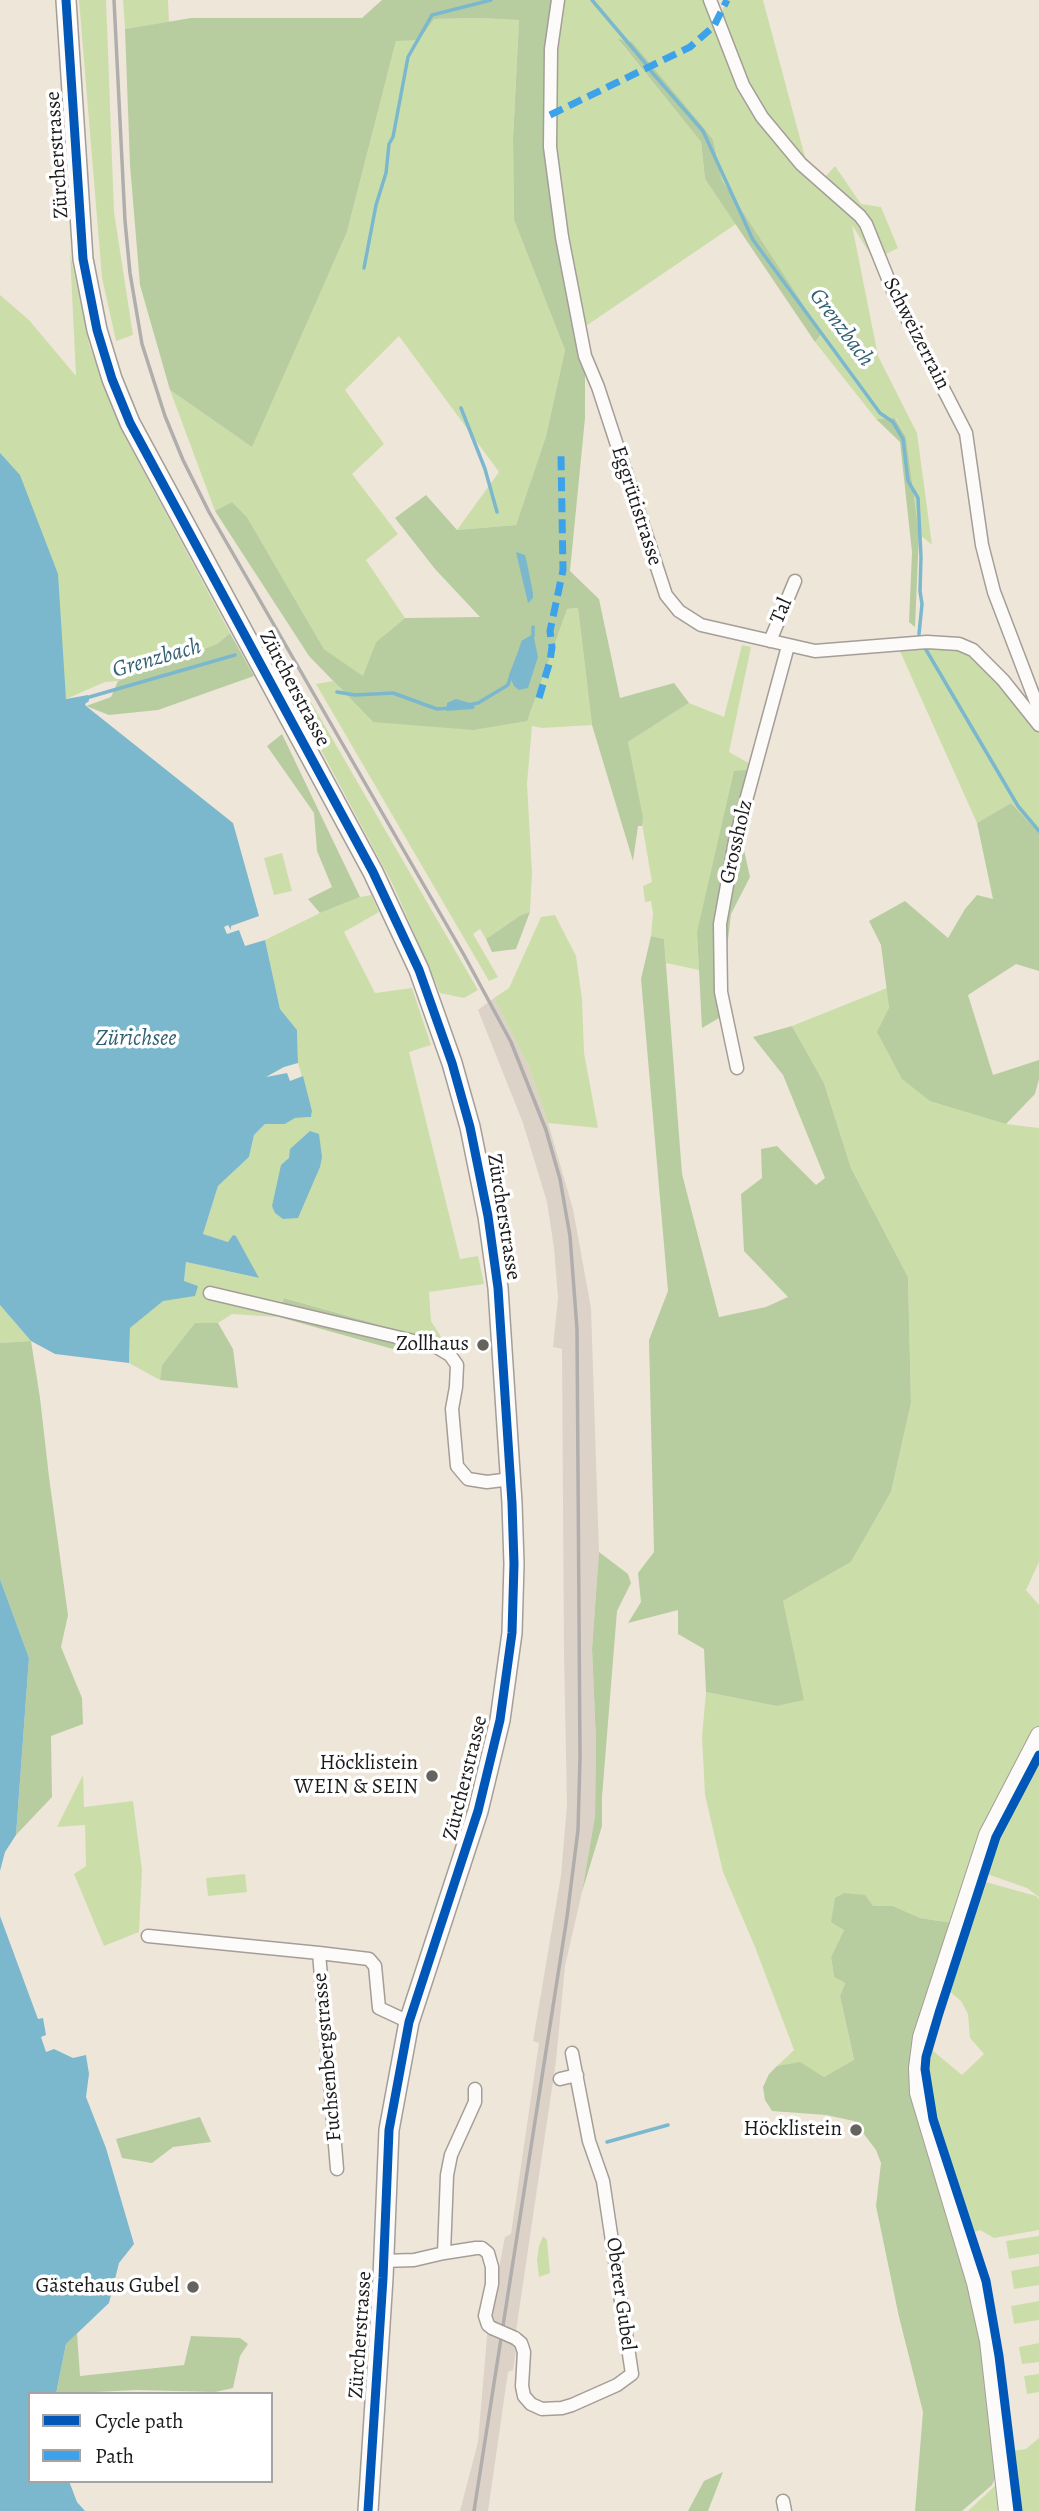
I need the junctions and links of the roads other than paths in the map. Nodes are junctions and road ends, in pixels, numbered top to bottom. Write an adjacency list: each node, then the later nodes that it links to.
1 (66, 0): 11 (main road, Zürcherstrasse)
2 (558, 0): 5 (street, Eggrütistrasse)
3 (710, 0): 7 (street, Schweizerrain)
4 (795, 581): 5 (street, Tal)
5 (770, 641): 6 (street, Eggrütistrasse)
6 (788, 646): 8 (street, Eggrütistrasse); 9 (street, Grossholz)
7 (1039, 710)
8 (1039, 725)
9 (737, 1068)
10 (210, 1293): 11 (street)
11 (511, 1479): 15 (main road, Zürcherstrasse)
12 (1039, 1735): 24 (street)
13 (148, 1936): 14 (street)
14 (319, 1953): 15 (street, Fuchsenbergstrasse); 20 (street, Fuchsenbergstrasse)
15 (410, 2022): 22 (main road, Zürcherstrasse)
16 (572, 2053): 17 (street, Oberer Gubel)
17 (577, 2075): 18 (street); 21 (street, Oberer Gubel, bridge)
18 (560, 2079)
19 (475, 2089): 21 (street)
20 (337, 2169)
21 (444, 2253): 22 (street, Oberer Gubel)
22 (383, 2261): 23 (main road, Zürcherstrasse)
23 (368, 2511)
24 (1007, 2511)

